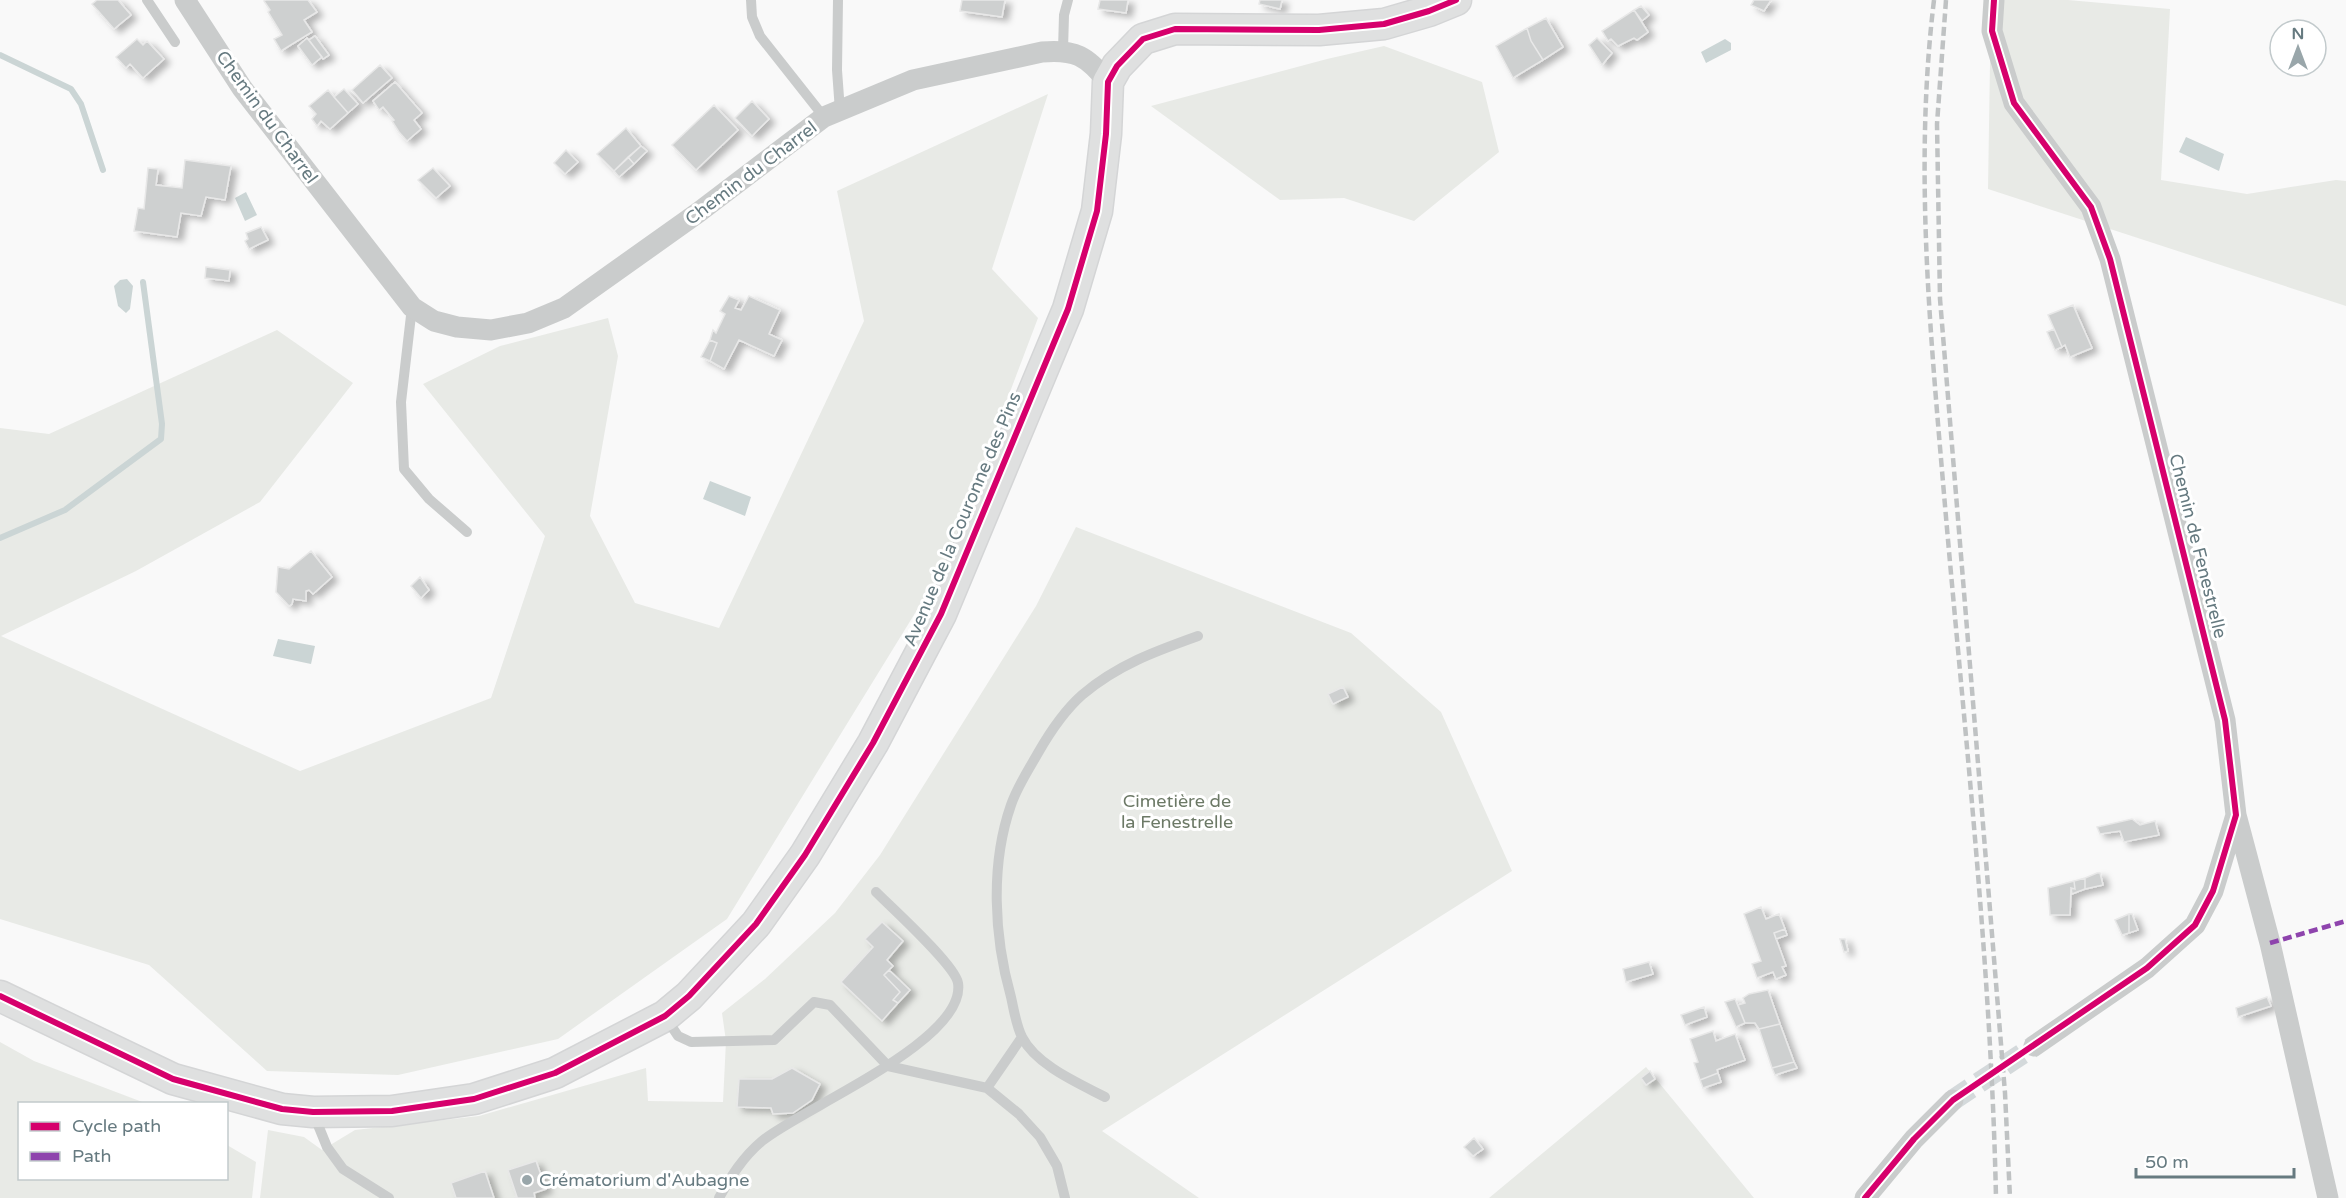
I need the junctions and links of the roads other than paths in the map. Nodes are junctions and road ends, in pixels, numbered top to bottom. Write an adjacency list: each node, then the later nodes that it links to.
1 (147, 0): 8 (lane)
2 (184, 0): 12 (street, Chemin du Charrel)
3 (751, 0): 11 (lane)
4 (838, 0): 11 (lane)
5 (1068, 0): 9 (lane)
6 (1456, 0): 10 (street)
7 (1994, 0): 15 (street, Chemin de Fenestrelle)
8 (175, 42)
9 (1063, 50): 10 (street); 11 (street, Chemin du Charrel)
10 (1108, 82): 18 (street, Avenue de la Couronne des Pins)
11 (832, 114): 12 (street, Chemin du Charrel)
12 (412, 307): 13 (lane)
13 (467, 532)
14 (1198, 636): 19 (lane)
15 (2236, 815): 20 (street, Chemin de Fenestrelle); 30 (street)
16 (876, 892): 21 (lane)
17 (0, 996): 25 (street, Avenue de la Couronne des Pins)
18 (664, 1016): 21 (lane); 25 (street, Avenue de la Couronne des Pins)
19 (1022, 1037): 22 (lane); 23 (lane)
20 (2034, 1046)
21 (888, 1066): 22 (lane); 27 (lane)
22 (987, 1088): 28 (lane)
23 (1105, 1097)
24 (1953, 1100): 29 (street)
25 (313, 1112): 26 (lane)
26 (389, 1198)
27 (719, 1198)
28 (1065, 1198)
29 (1865, 1198)
30 (2328, 1198)

